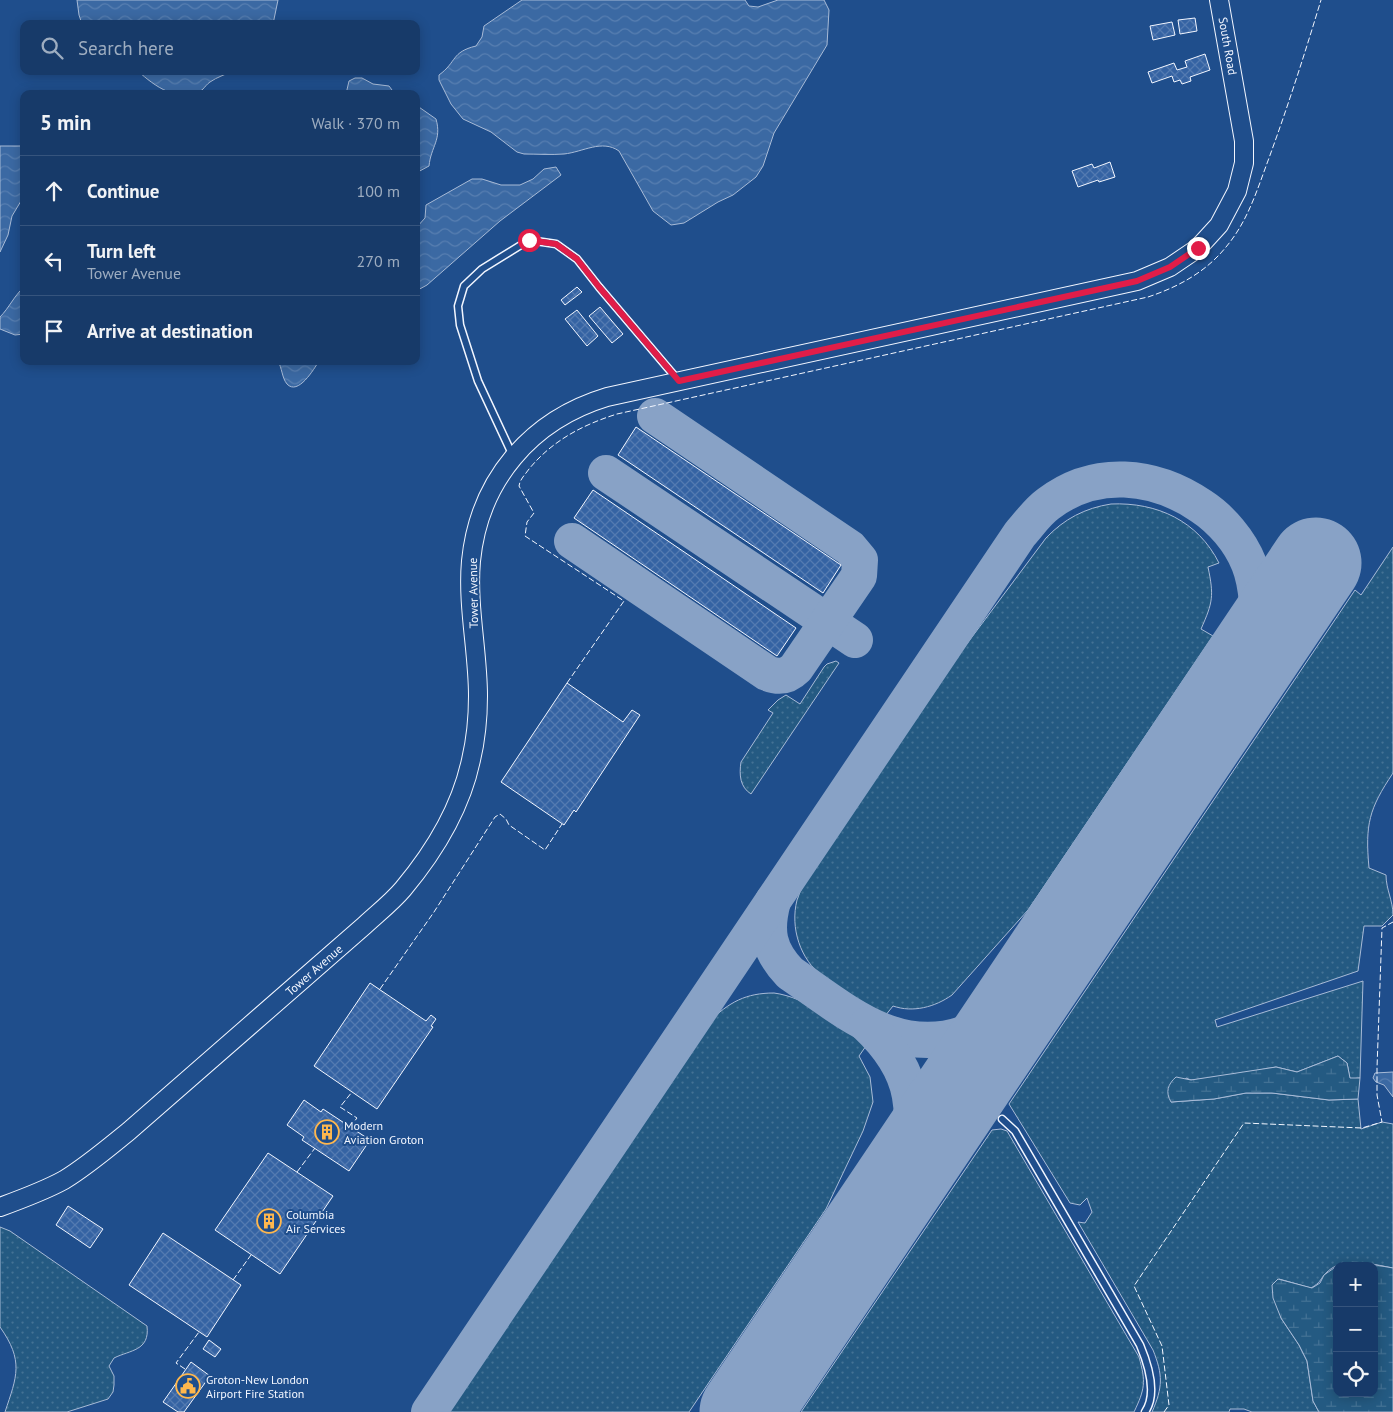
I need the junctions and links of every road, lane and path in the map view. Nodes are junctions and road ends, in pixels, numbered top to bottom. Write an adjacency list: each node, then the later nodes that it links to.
1 (1220, 0): 2 (main road, South Road)
2 (1236, 91): 3 (main road, Tower Avenue)
3 (679, 381): 4 (main road, Tower Avenue); 4 (lane)
4 (513, 457): 6 (main road, Tower Avenue)
5 (1002, 1119): 7 (lane)
6 (0, 1207)
7 (1145, 1412)

